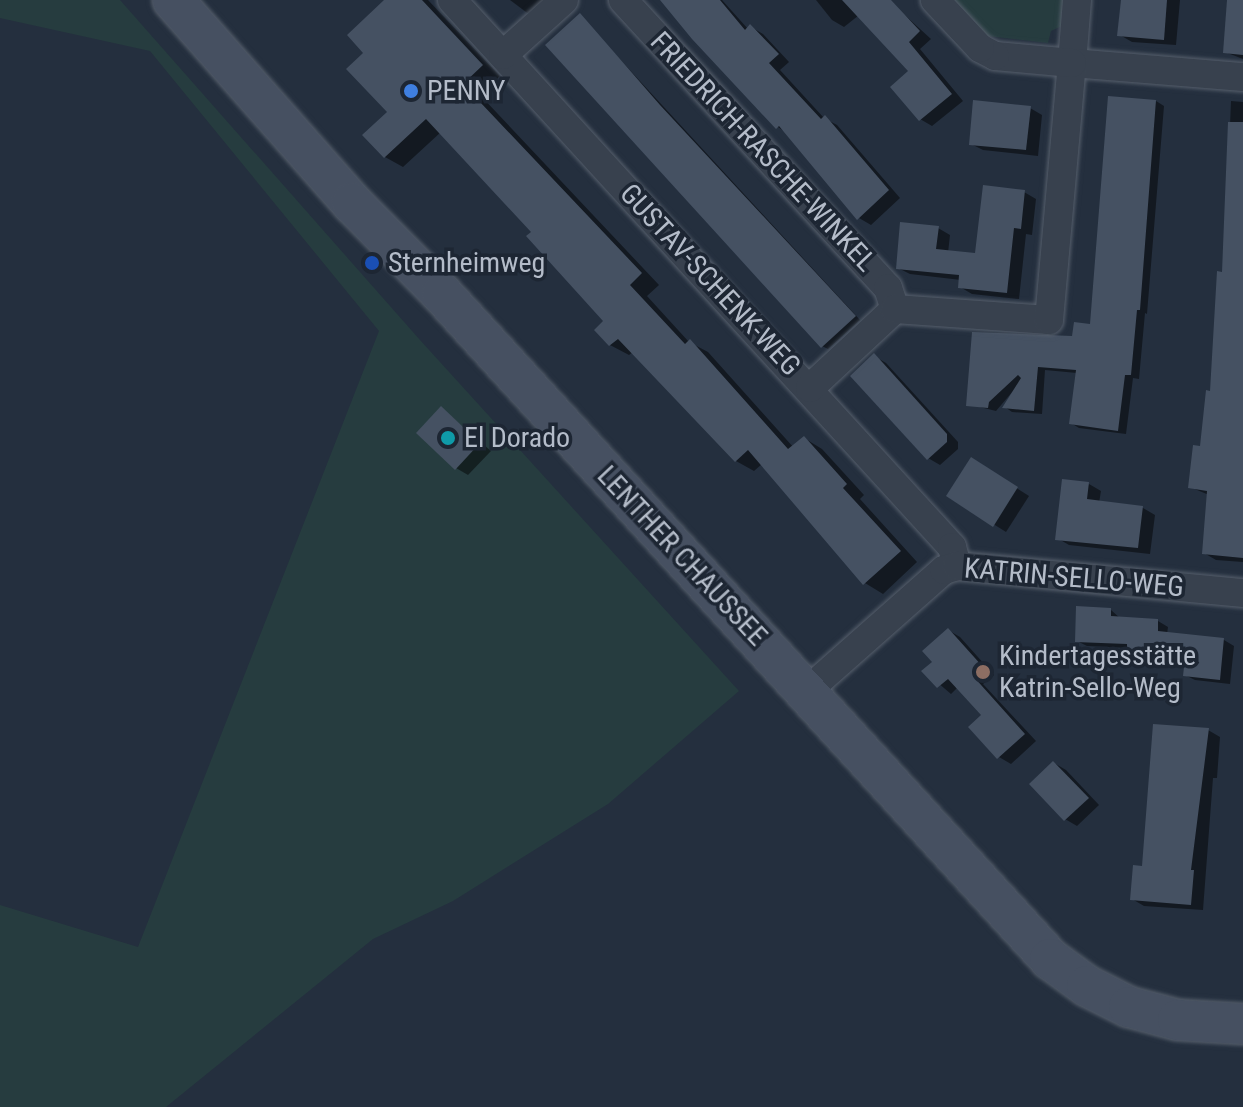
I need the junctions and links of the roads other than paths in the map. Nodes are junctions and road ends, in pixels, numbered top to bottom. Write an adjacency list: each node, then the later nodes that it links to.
1 (173, 0): 14 (street, LENTHER CHAUSSEE)
2 (452, 0): 7 (street, GUSTAV-SCHENK-WEG)
3 (564, 0): 7 (street)
4 (623, 0): 10 (street, FRIEDRICH-RASCHE-WINKEL)
5 (935, 0): 8 (street)
6 (1077, 0): 8 (street)
7 (503, 55): 11 (street, GUSTAV-SCHENK-WEG)
8 (1072, 63): 9 (street); 10 (street)
9 (1243, 77)
10 (895, 309): 11 (street)
11 (810, 388): 12 (street, GUSTAV-SCHENK-WEG)
12 (957, 566): 13 (street, KATRIN-SELLO-WEG); 14 (street, KATRIN-SELLO-WEG)
13 (1243, 593)
14 (807, 691): 15 (street, LENTHER CHAUSSEE)
15 (1243, 1024)

